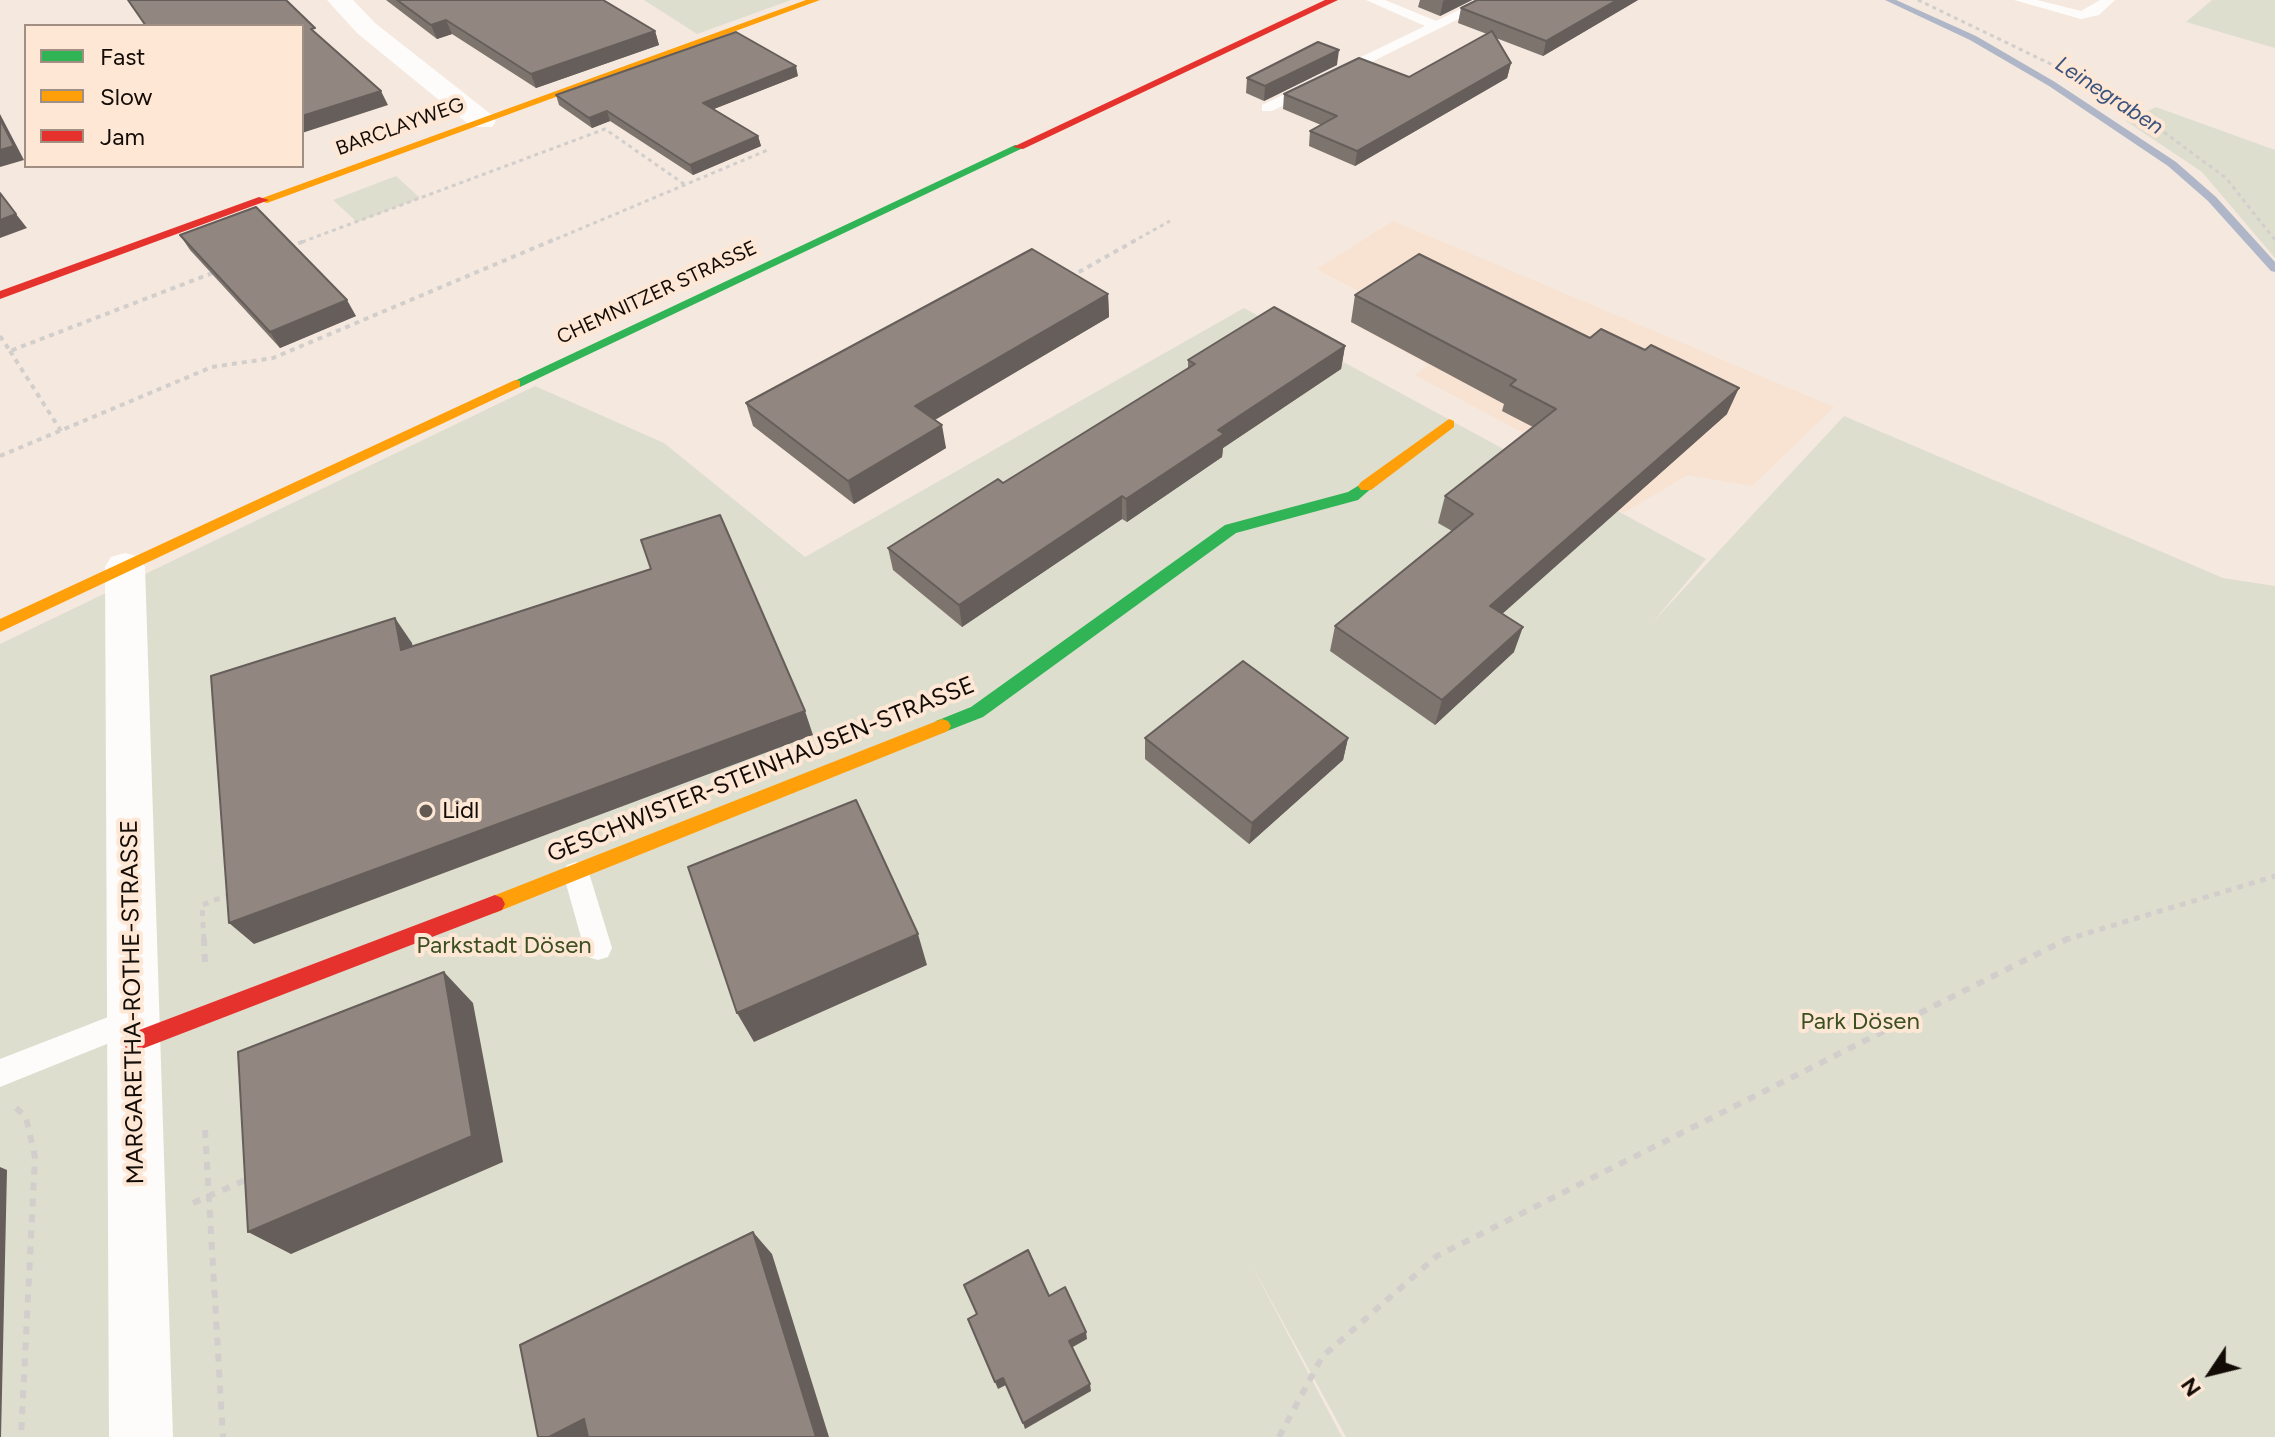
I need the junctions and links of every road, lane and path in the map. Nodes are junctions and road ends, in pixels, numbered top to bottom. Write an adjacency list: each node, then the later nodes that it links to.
1 (339, 0): 11 (street)
2 (815, 0): 11 (street, BARCLAYWEG)
3 (1333, 0): 25 (street, CHEMNITZER STRASSE)
4 (1373, 0): 9 (lane)
5 (1490, 0): 9 (lane)
6 (1918, 0): 15 (path)
7 (2021, 0): 8 (lane)
8 (2108, 0)
9 (1436, 26): 10 (lane)
10 (1267, 108)
11 (482, 121): 19 (street, BARCLAYWEG)
12 (770, 149): 13 (path)
13 (684, 185): 16 (path); 23 (path)
14 (1170, 221): 18 (path)
15 (2275, 240)
16 (278, 250)
17 (218, 271): 21 (path)
18 (1068, 278)
19 (0, 295)
20 (1, 339): 21 (path)
21 (10, 351): 23 (path)
22 (1449, 424): 27 (street, GESCHWISTER-STEINHAUSEN-STRASSE)
23 (61, 431): 24 (path)
24 (0, 456)
25 (125, 567): 26 (street, CHEMNITZER STRASSE); 32 (street, MARGARETHA-ROTHE-STRASSE)
26 (0, 626)
27 (576, 873): 31 (lane); 32 (street, GESCHWISTER-STEINHAUSEN-STRASSE)
28 (2275, 876): 42 (path)
29 (237, 892): 30 (path)
30 (202, 905)
31 (598, 948)
32 (134, 1031): 33 (lane); 38 (street, MARGARETHA-ROTHE-STRASSE)
33 (0, 1073)
34 (0, 1106): 39 (path)
35 (205, 1130): 37 (path)
36 (259, 1174): 37 (path)
37 (209, 1196): 38 (path); 41 (path)
38 (137, 1227): 40 (street, MARGARETHA-ROTHE-STRASSE)
39 (21, 1437)
40 (141, 1437)
41 (223, 1437)
42 (1279, 1437)

